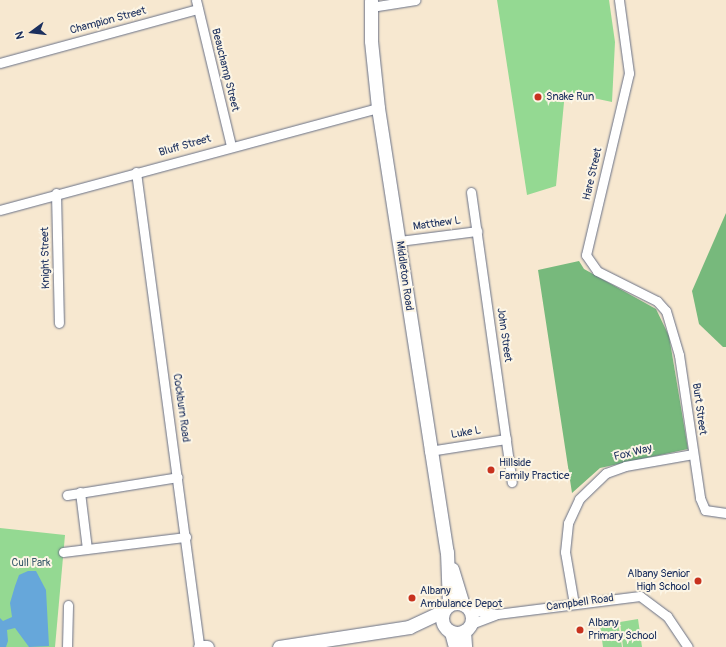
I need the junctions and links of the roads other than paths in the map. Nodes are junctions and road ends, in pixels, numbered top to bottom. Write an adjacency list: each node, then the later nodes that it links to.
1 (196, 0): 5 (street, Beauchamp Street)
2 (415, 0): 4 (street)
3 (619, 0): 15 (street, Hare Street)
4 (371, 4): 7 (main road, Middleton Road)
5 (198, 9): 6 (street, Champion Street); 8 (street, Beauchamp Street)
6 (0, 63)
7 (378, 108): 8 (street, Bluff Street); 14 (main road, Middleton Road)
8 (231, 146): 9 (street, Bluff Street)
9 (136, 172): 11 (street, Bluff Street); 20 (street, Cockburn Road)
10 (472, 192): 13 (street, John Street)
11 (56, 194): 12 (street, Bluff Street); 16 (street, Knight Street)
12 (0, 210)
13 (477, 231): 14 (street, Matthew L); 17 (street, John Street)
14 (400, 241): 18 (main road, Middleton Road)
15 (666, 311): 19 (street, Burt Street)
16 (59, 323)
17 (506, 439): 18 (street, Luke L); 21 (street, John Street)
18 (429, 451): 28 (main road, Middleton Road)
19 (693, 454): 24 (street, Burt Street); 29 (street, Fox Way)
20 (178, 477): 22 (street); 25 (street, Cockburn Road)
21 (512, 482)
22 (80, 492): 23 (street); 26 (street)
23 (67, 495)
24 (726, 513)
25 (186, 537): 26 (street); 38 (street, Cockburn Road)
26 (87, 549): 27 (street)
27 (63, 552)
28 (447, 552): 31 (main road, Middleton Road); 32 (main road, Middleton Road)
29 (574, 604): 33 (street, Campbell Road); 43 (street, Campbell Road)
30 (68, 605): 37 (street)
31 (467, 607): 32 (main road); 33 (street, Campbell Road); 35 (main road, Middleton Road)
32 (446, 608): 34 (main road); 36 (main road, Middleton Road)
33 (496, 614): 35 (street, Campbell Road)
34 (409, 627): 36 (main road); 40 (main road)
35 (468, 628): 36 (main road); 42 (main road)
36 (447, 629): 41 (main road)
37 (67, 647)
38 (200, 647): 39 (main road)
39 (207, 647)
40 (279, 647)
41 (455, 647)
42 (465, 647)
43 (688, 647)

